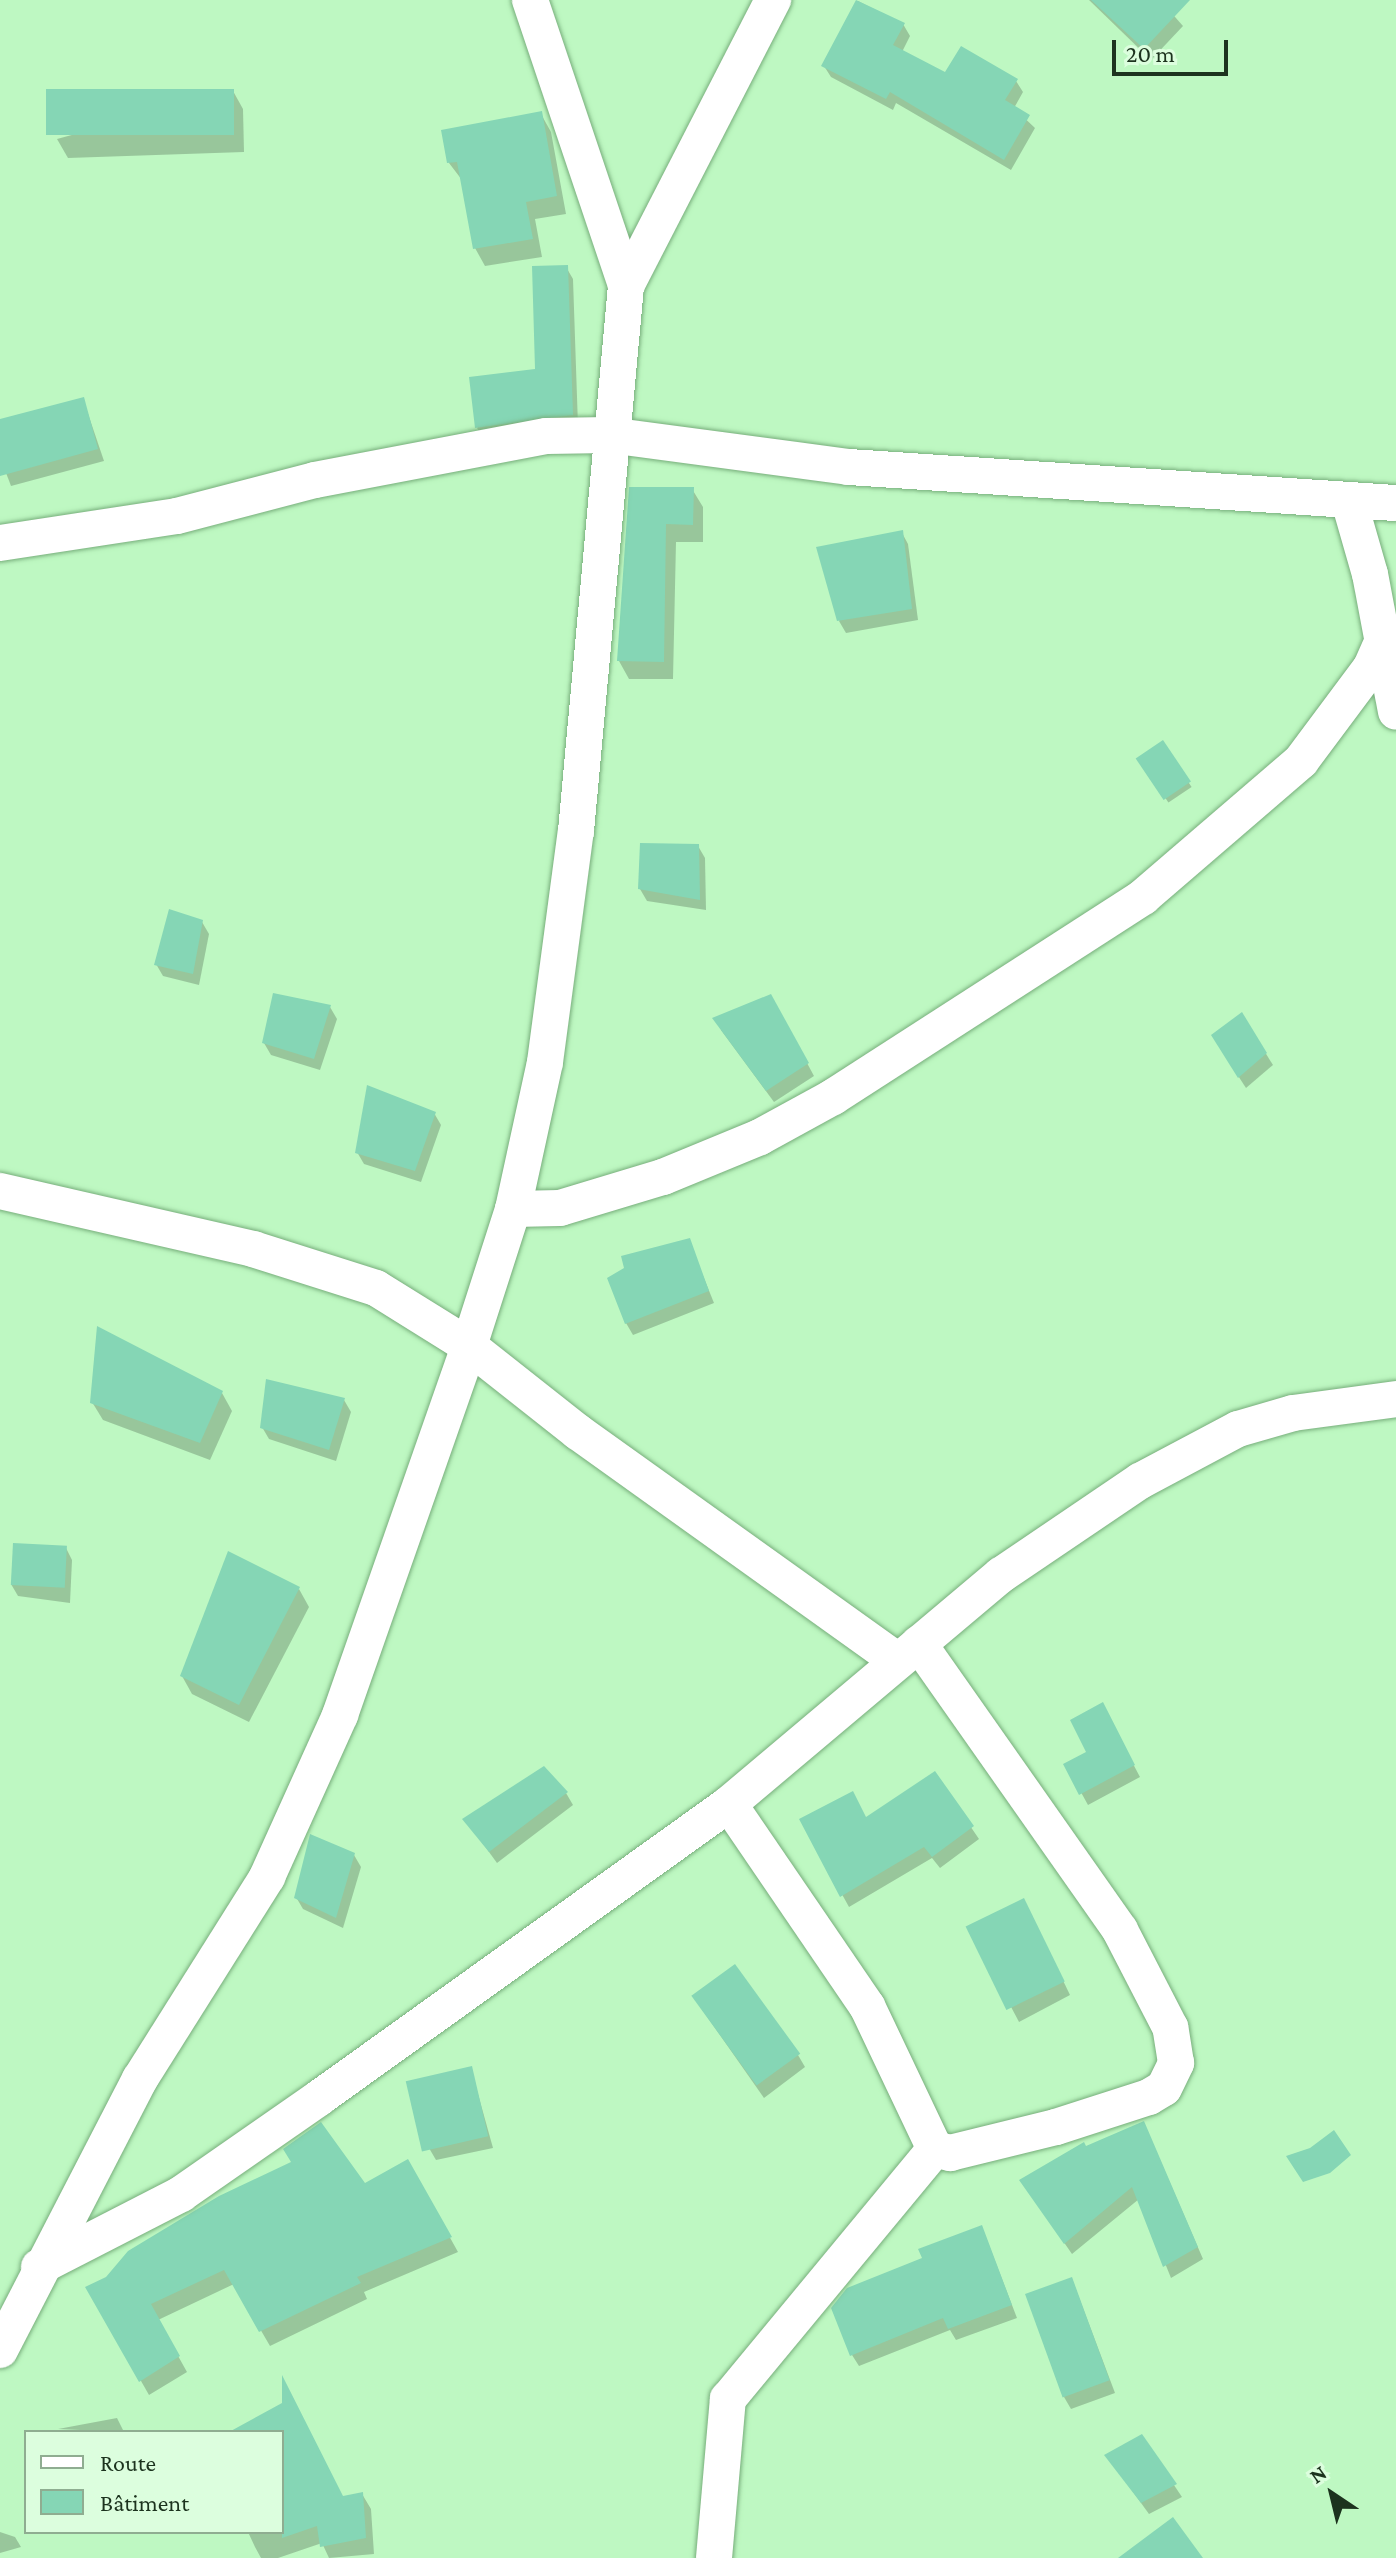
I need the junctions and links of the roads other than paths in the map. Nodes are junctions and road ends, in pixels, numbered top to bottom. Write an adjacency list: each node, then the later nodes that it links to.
1 (530, 0): 3 (street)
2 (773, 0): 3 (street)
3 (626, 286): 4 (street)
4 (609, 435): 5 (street); 7 (street); 11 (street)
5 (1349, 501): 6 (street); 8 (street)
6 (1396, 503)
7 (0, 543)
8 (1380, 647): 9 (street); 11 (street)
9 (1396, 712)
10 (0, 1191): 12 (street)
11 (513, 1209): 12 (street)
12 (469, 1346): 14 (street); 17 (street)
13 (1396, 1399): 14 (street)
14 (908, 1652): 15 (street); 16 (street)
15 (729, 1804): 16 (street); 17 (street)
16 (935, 2149): 19 (street)
17 (39, 2267): 18 (street)
18 (0, 2350)
19 (714, 2558)

